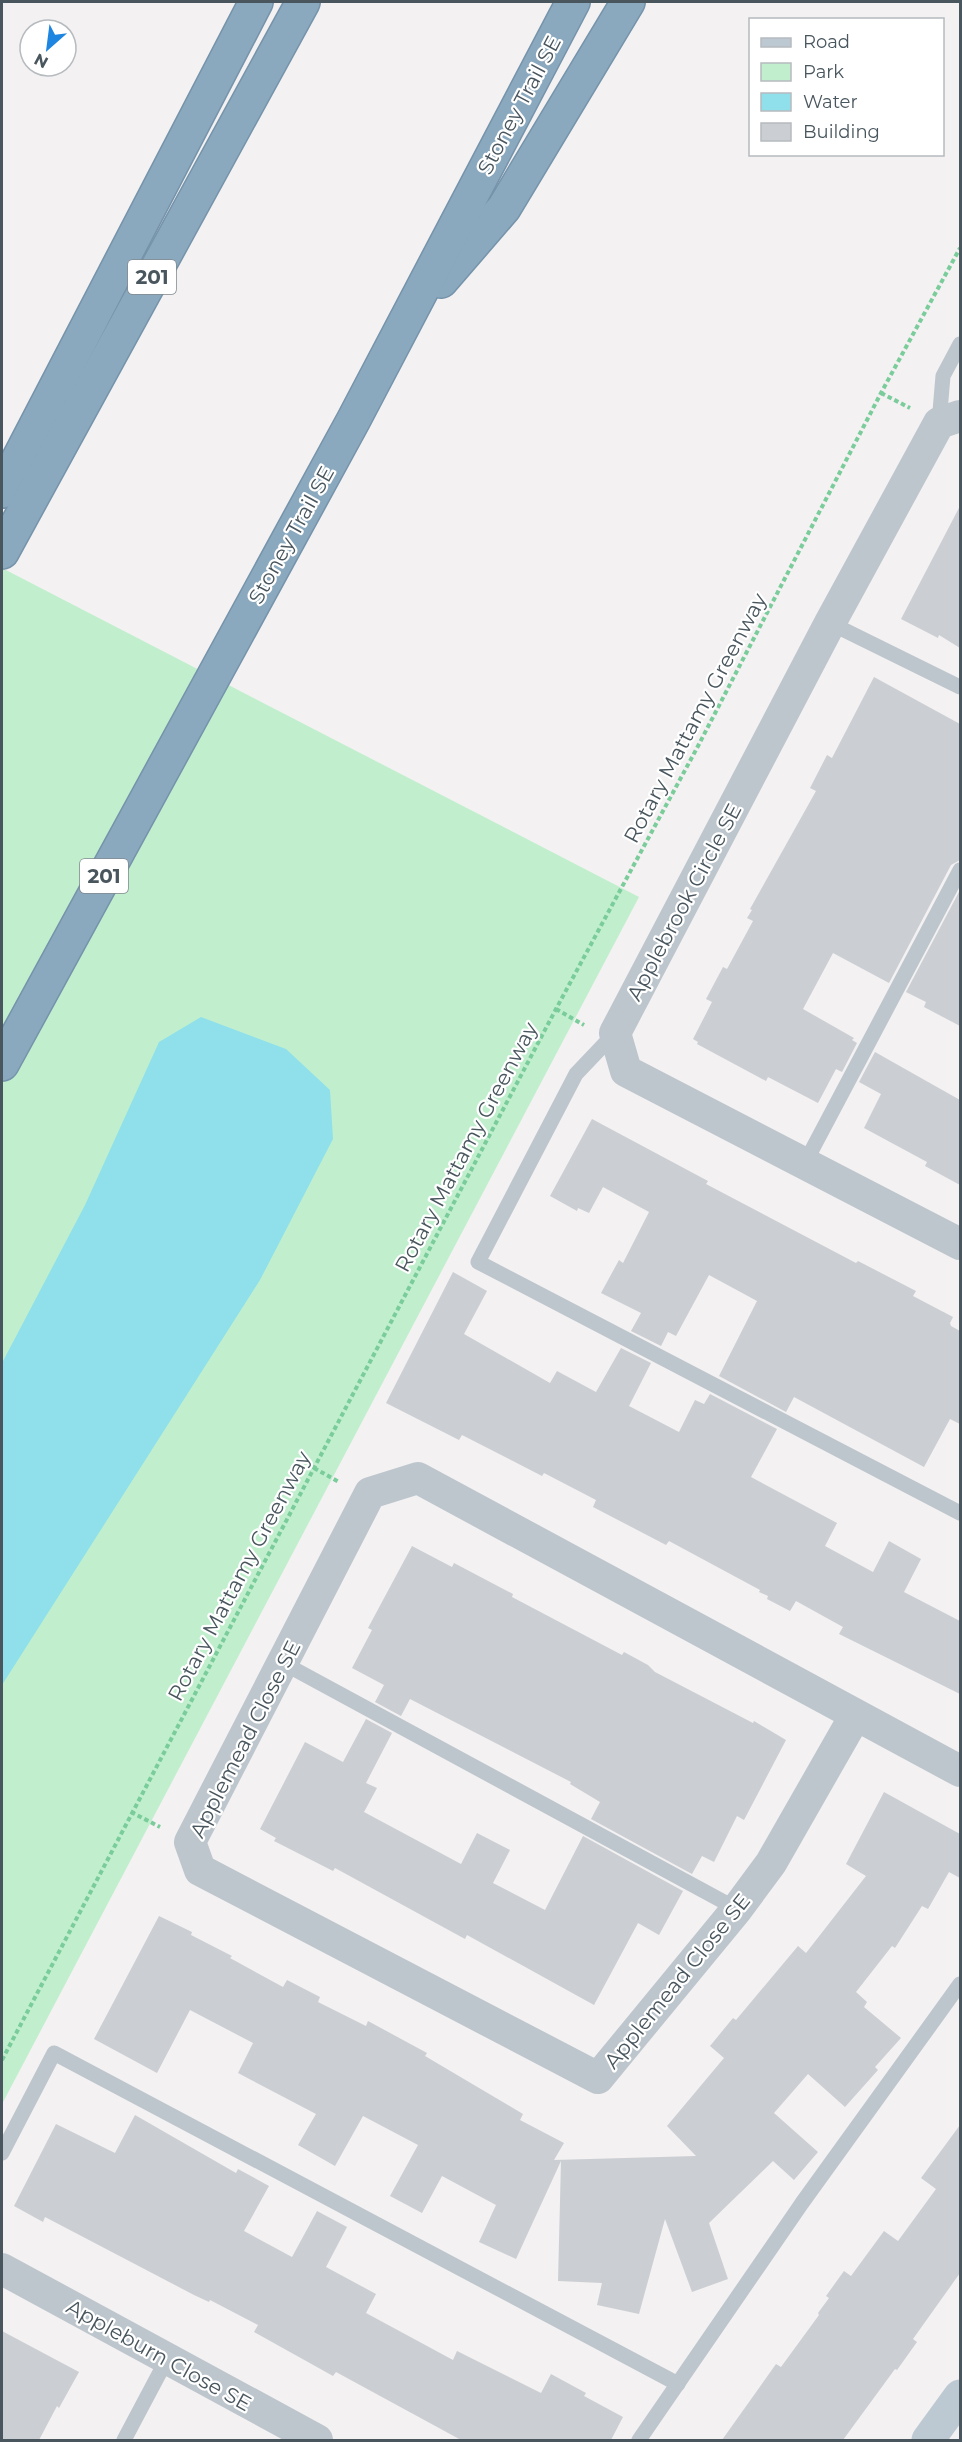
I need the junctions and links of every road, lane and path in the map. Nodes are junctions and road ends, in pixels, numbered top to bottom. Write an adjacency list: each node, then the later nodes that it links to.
1 (256, 2): 9 (highway)
2 (303, 2): 10 (highway, 201)
3 (573, 2): 6 (highway, Stoney Trail SE / 201)
4 (628, 2): 6 (highway)
5 (960, 248): 24 (path, Rotary Mattamy Greenway)
6 (404, 323): 15 (highway, Stoney Trail SE / 201)
7 (960, 344): 8 (lane)
8 (950, 419): 11 (street, Applebrook Circle SE)
9 (2, 491)
10 (2, 552)
11 (830, 623): 12 (lane); 14 (street, Applebrook Circle SE)
12 (960, 687)
13 (960, 870): 16 (lane)
14 (615, 1033): 16 (street); 18 (lane)
15 (2, 1064)
16 (805, 1163): 17 (street)
17 (960, 1244)
18 (960, 1514)
19 (283, 1664): 20 (street, Applemead Close SE); 22 (lane); 22 (street, Applemead Close SE)
20 (855, 1716): 21 (street, Applemead Close SE); 22 (street, Applemead Close SE)
21 (960, 1771)
22 (737, 1909)
23 (960, 1984): 28 (lane)
24 (2, 2060)
25 (2, 2153): 28 (lane)
26 (2, 2269): 27 (street, Appleburn Close SE)
27 (168, 2359): 30 (lane); 31 (street, Appleburn Close SE)
28 (678, 2384): 32 (lane)
29 (960, 2396): 33 (street)
30 (124, 2440)
31 (317, 2440)
32 (639, 2440)
33 (928, 2440)

